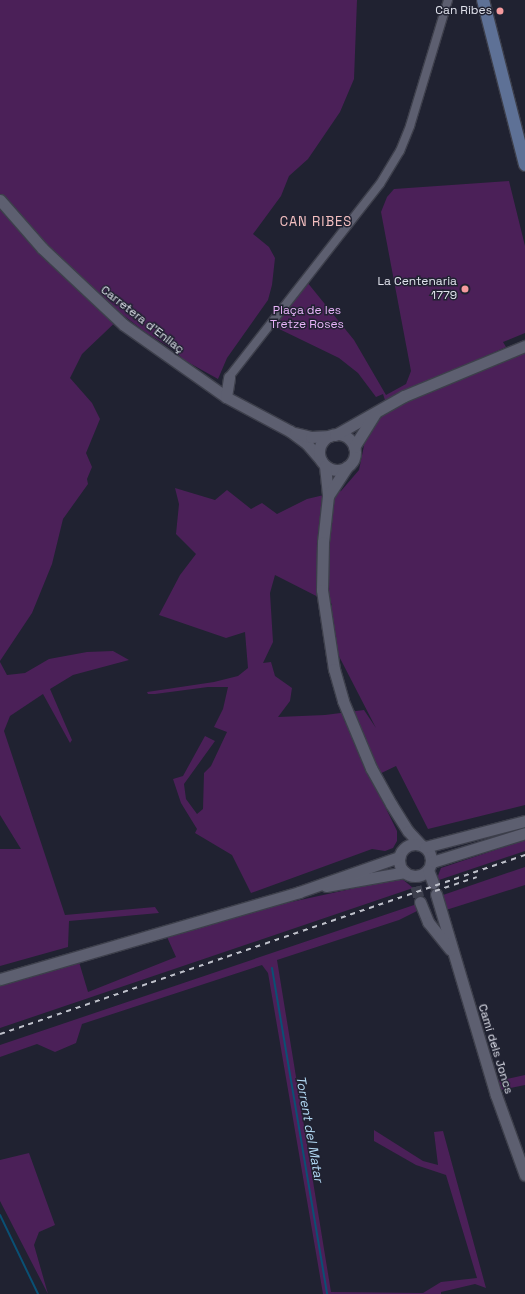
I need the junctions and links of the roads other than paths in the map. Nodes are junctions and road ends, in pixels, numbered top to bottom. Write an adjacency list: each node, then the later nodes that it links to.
1 (448, 0): 8 (street)
2 (483, 0): 5 (main road)
3 (490, 0): 4 (main road)
4 (525, 134)
5 (525, 166)
6 (0, 200): 9 (street, Carretera d'Enllaç)
7 (525, 346): 11 (street)
8 (230, 377): 9 (street); 10 (street)
9 (213, 389): 10 (street, Carretera d'Enllaç)
10 (226, 397): 12 (street, Carretera d'Enllaç)
11 (376, 412): 13 (street); 14 (street)
12 (290, 431): 13 (street, Carretera d'Enllaç); 15 (street, Carretera d'Enllaç)
13 (332, 435): 14 (street); 15 (street)
14 (354, 447): 16 (street)
15 (323, 463): 16 (street); 17 (street)
16 (347, 467): 17 (street)
17 (328, 496): 18 (street)
18 (390, 804): 21 (street); 22 (street)
19 (525, 821): 21 (street)
20 (525, 833): 23 (street)
21 (423, 846): 22 (street); 23 (street)
22 (401, 853): 24 (street); 27 (street)
23 (430, 866): 24 (street); 25 (street)
24 (408, 874): 26 (street); 27 (street)
25 (433, 883)
26 (416, 886)
27 (299, 892): 33 (street)
28 (436, 894): 31 (street, Camí dels Joncs)
29 (420, 902): 30 (street, Camí dels Joncs)
30 (428, 922): 31 (street); 32 (street, Camí dels Joncs)
31 (448, 933): 32 (street, Camí dels Joncs)
32 (452, 953): 34 (street, Camí dels Joncs)
33 (0, 979)
34 (525, 1175)

